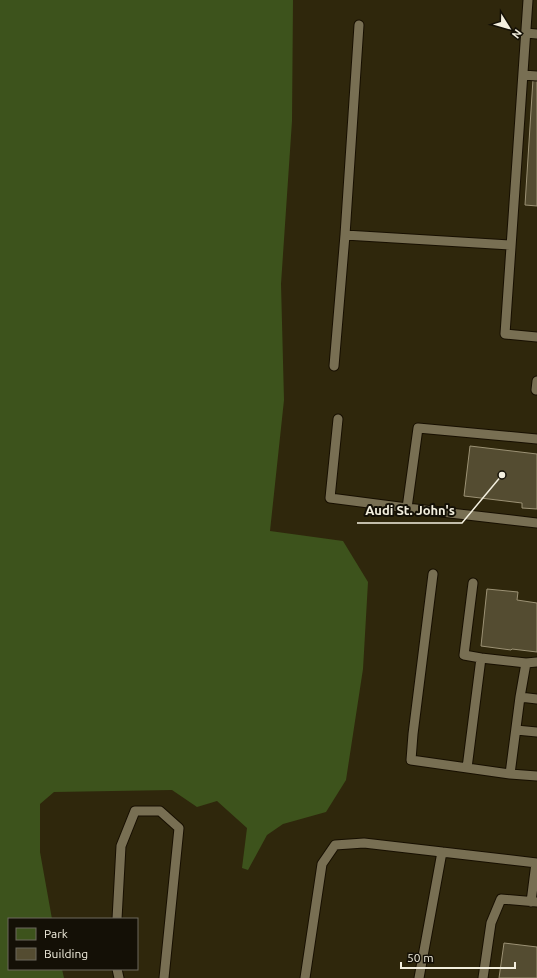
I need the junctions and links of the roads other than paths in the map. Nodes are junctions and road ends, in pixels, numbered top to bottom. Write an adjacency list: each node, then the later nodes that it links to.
1 (528, 0): 3 (lane)
2 (360, 25): 7 (lane)
3 (526, 33): 4 (lane); 5 (lane)
4 (537, 34)
5 (523, 75): 6 (lane); 8 (lane)
6 (537, 76)
7 (345, 235): 8 (lane); 10 (lane)
8 (511, 246): 9 (lane)
9 (537, 337)
10 (334, 366)
11 (338, 419): 13 (lane)
12 (537, 439): 13 (lane)
13 (407, 508): 14 (lane)
14 (537, 523)
15 (433, 574): 24 (lane)
16 (473, 583): 17 (lane)
17 (481, 658): 18 (lane); 24 (lane)
18 (526, 662): 19 (lane); 20 (lane)
19 (537, 662)
20 (520, 698): 21 (lane); 22 (lane)
21 (537, 699)
22 (516, 730): 23 (lane); 25 (lane)
23 (537, 732)
24 (467, 768): 25 (lane)
25 (510, 774): 26 (lane)
26 (537, 776)
27 (442, 852): 28 (lane); 32 (lane); 33 (lane)
28 (537, 863): 29 (lane)
29 (534, 902): 34 (lane)
30 (117, 918): 31 (lane)
31 (164, 978)
32 (305, 978)
33 (419, 978)
34 (483, 978)

